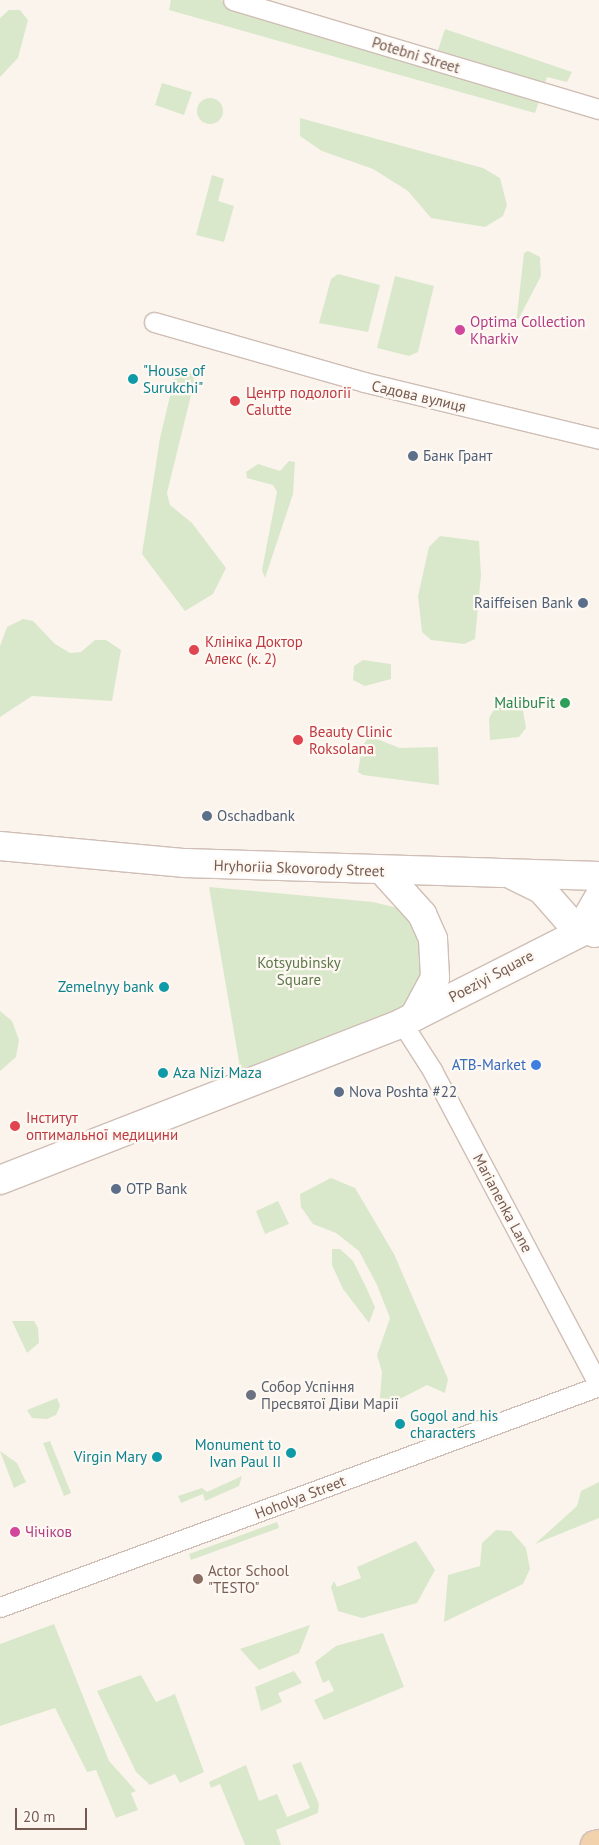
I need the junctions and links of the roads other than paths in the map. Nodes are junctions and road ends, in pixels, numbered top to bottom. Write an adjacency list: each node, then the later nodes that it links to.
1 (233, 0): 2 (street, Potebni Street)
2 (599, 109)
3 (154, 322): 4 (street, Садова вулиця)
4 (599, 439)
5 (0, 846): 6 (street, Hryhoriia Skovorody Street)
6 (384, 872): 7 (street, Hryhoriia Skovorody Street); 11 (street)
7 (512, 875): 8 (street, Hryhoriia Skovorody Street); 10 (street)
8 (599, 876)
9 (599, 896): 10 (street)
10 (593, 929): 11 (street, Poeziyi Square)
11 (408, 1020): 12 (street, Poeziyi Square); 13 (street, Marianenka Lane)
12 (0, 1180)
13 (599, 1385): 14 (street, Hoholya Street)
14 (0, 1607)
15 (599, 1844): 16 (main road)
16 (596, 1845)

